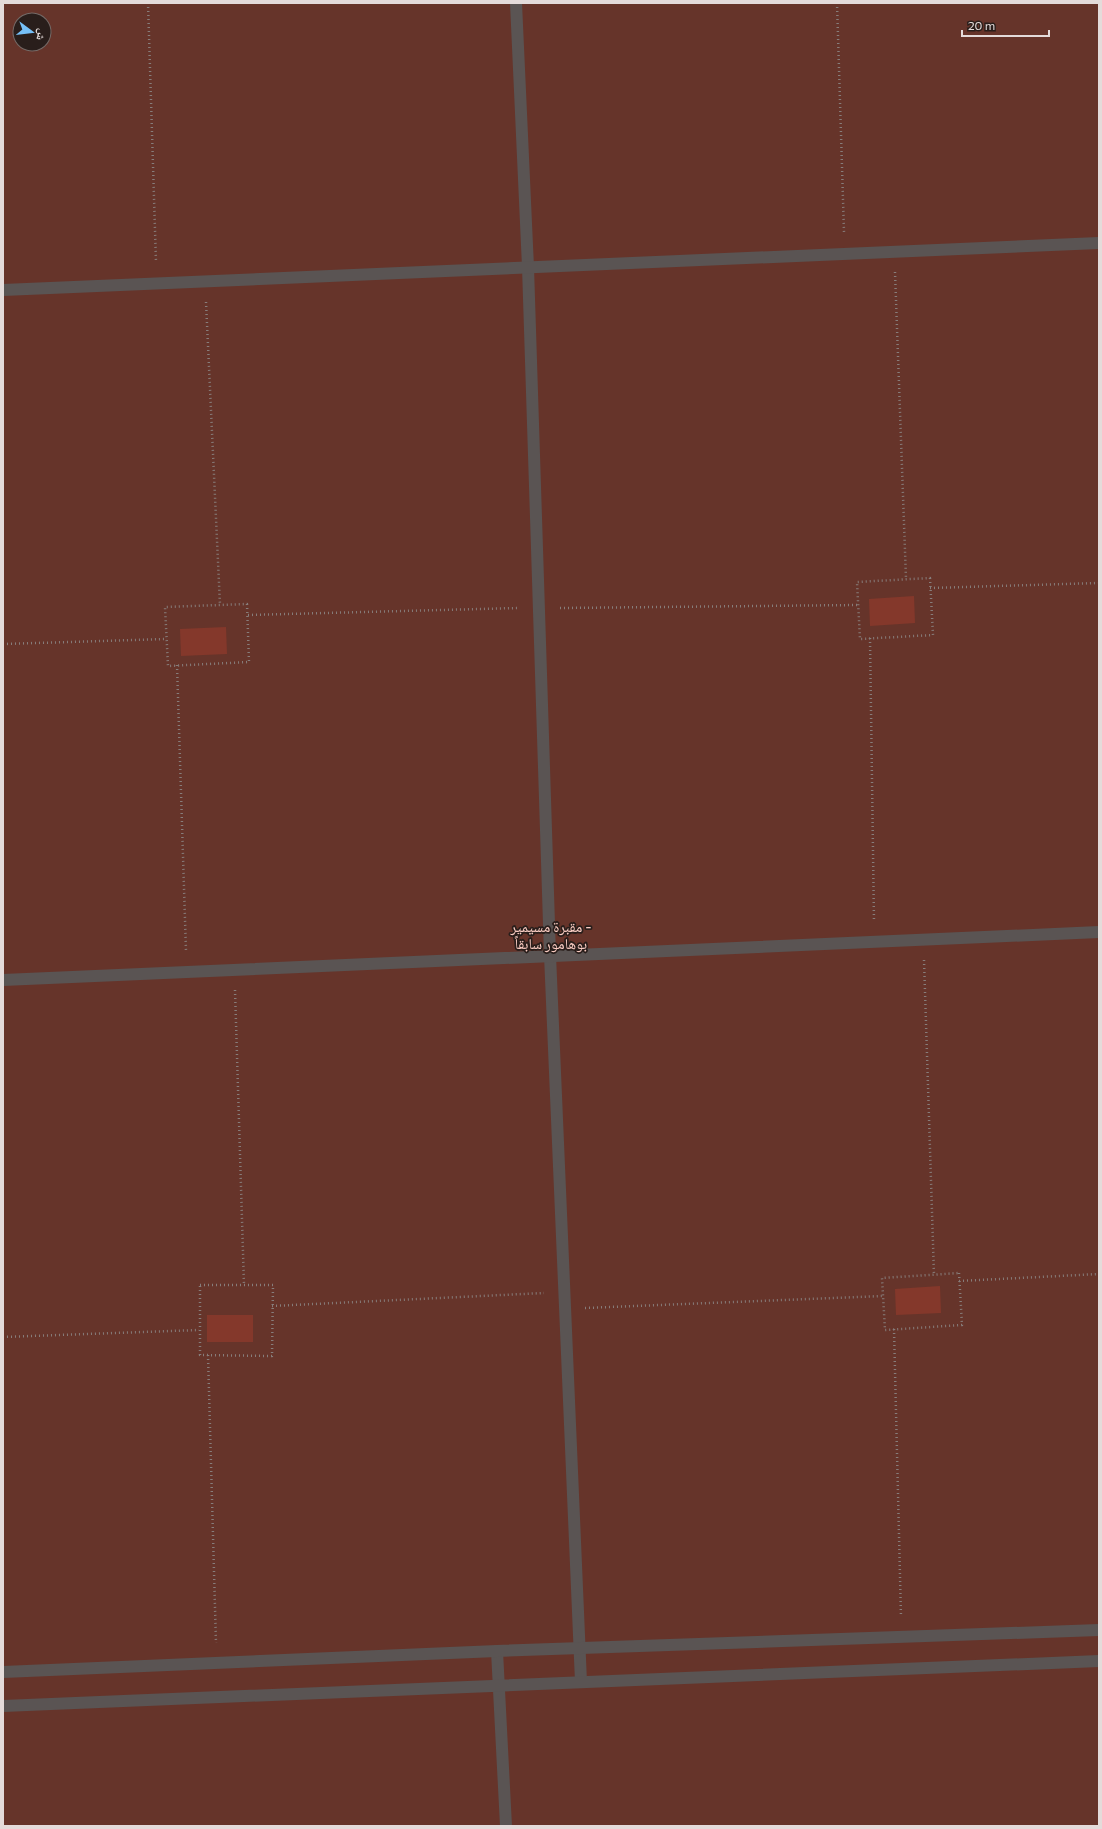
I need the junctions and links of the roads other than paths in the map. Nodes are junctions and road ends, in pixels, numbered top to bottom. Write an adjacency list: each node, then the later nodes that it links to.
1 (516, 3): 3 (street)
2 (1099, 243): 3 (street)
3 (528, 267): 4 (street); 6 (street)
4 (3, 290)
5 (1099, 932): 6 (street)
6 (550, 955): 7 (street); 9 (street)
7 (3, 980)
8 (1099, 1630): 9 (street)
9 (580, 1648): 10 (street); 13 (street)
10 (497, 1651): 12 (street); 14 (street)
11 (1099, 1661): 13 (street)
12 (3, 1672)
13 (581, 1682): 14 (street)
14 (500, 1684): 15 (street); 16 (street)
15 (3, 1706)
16 (506, 1826)

